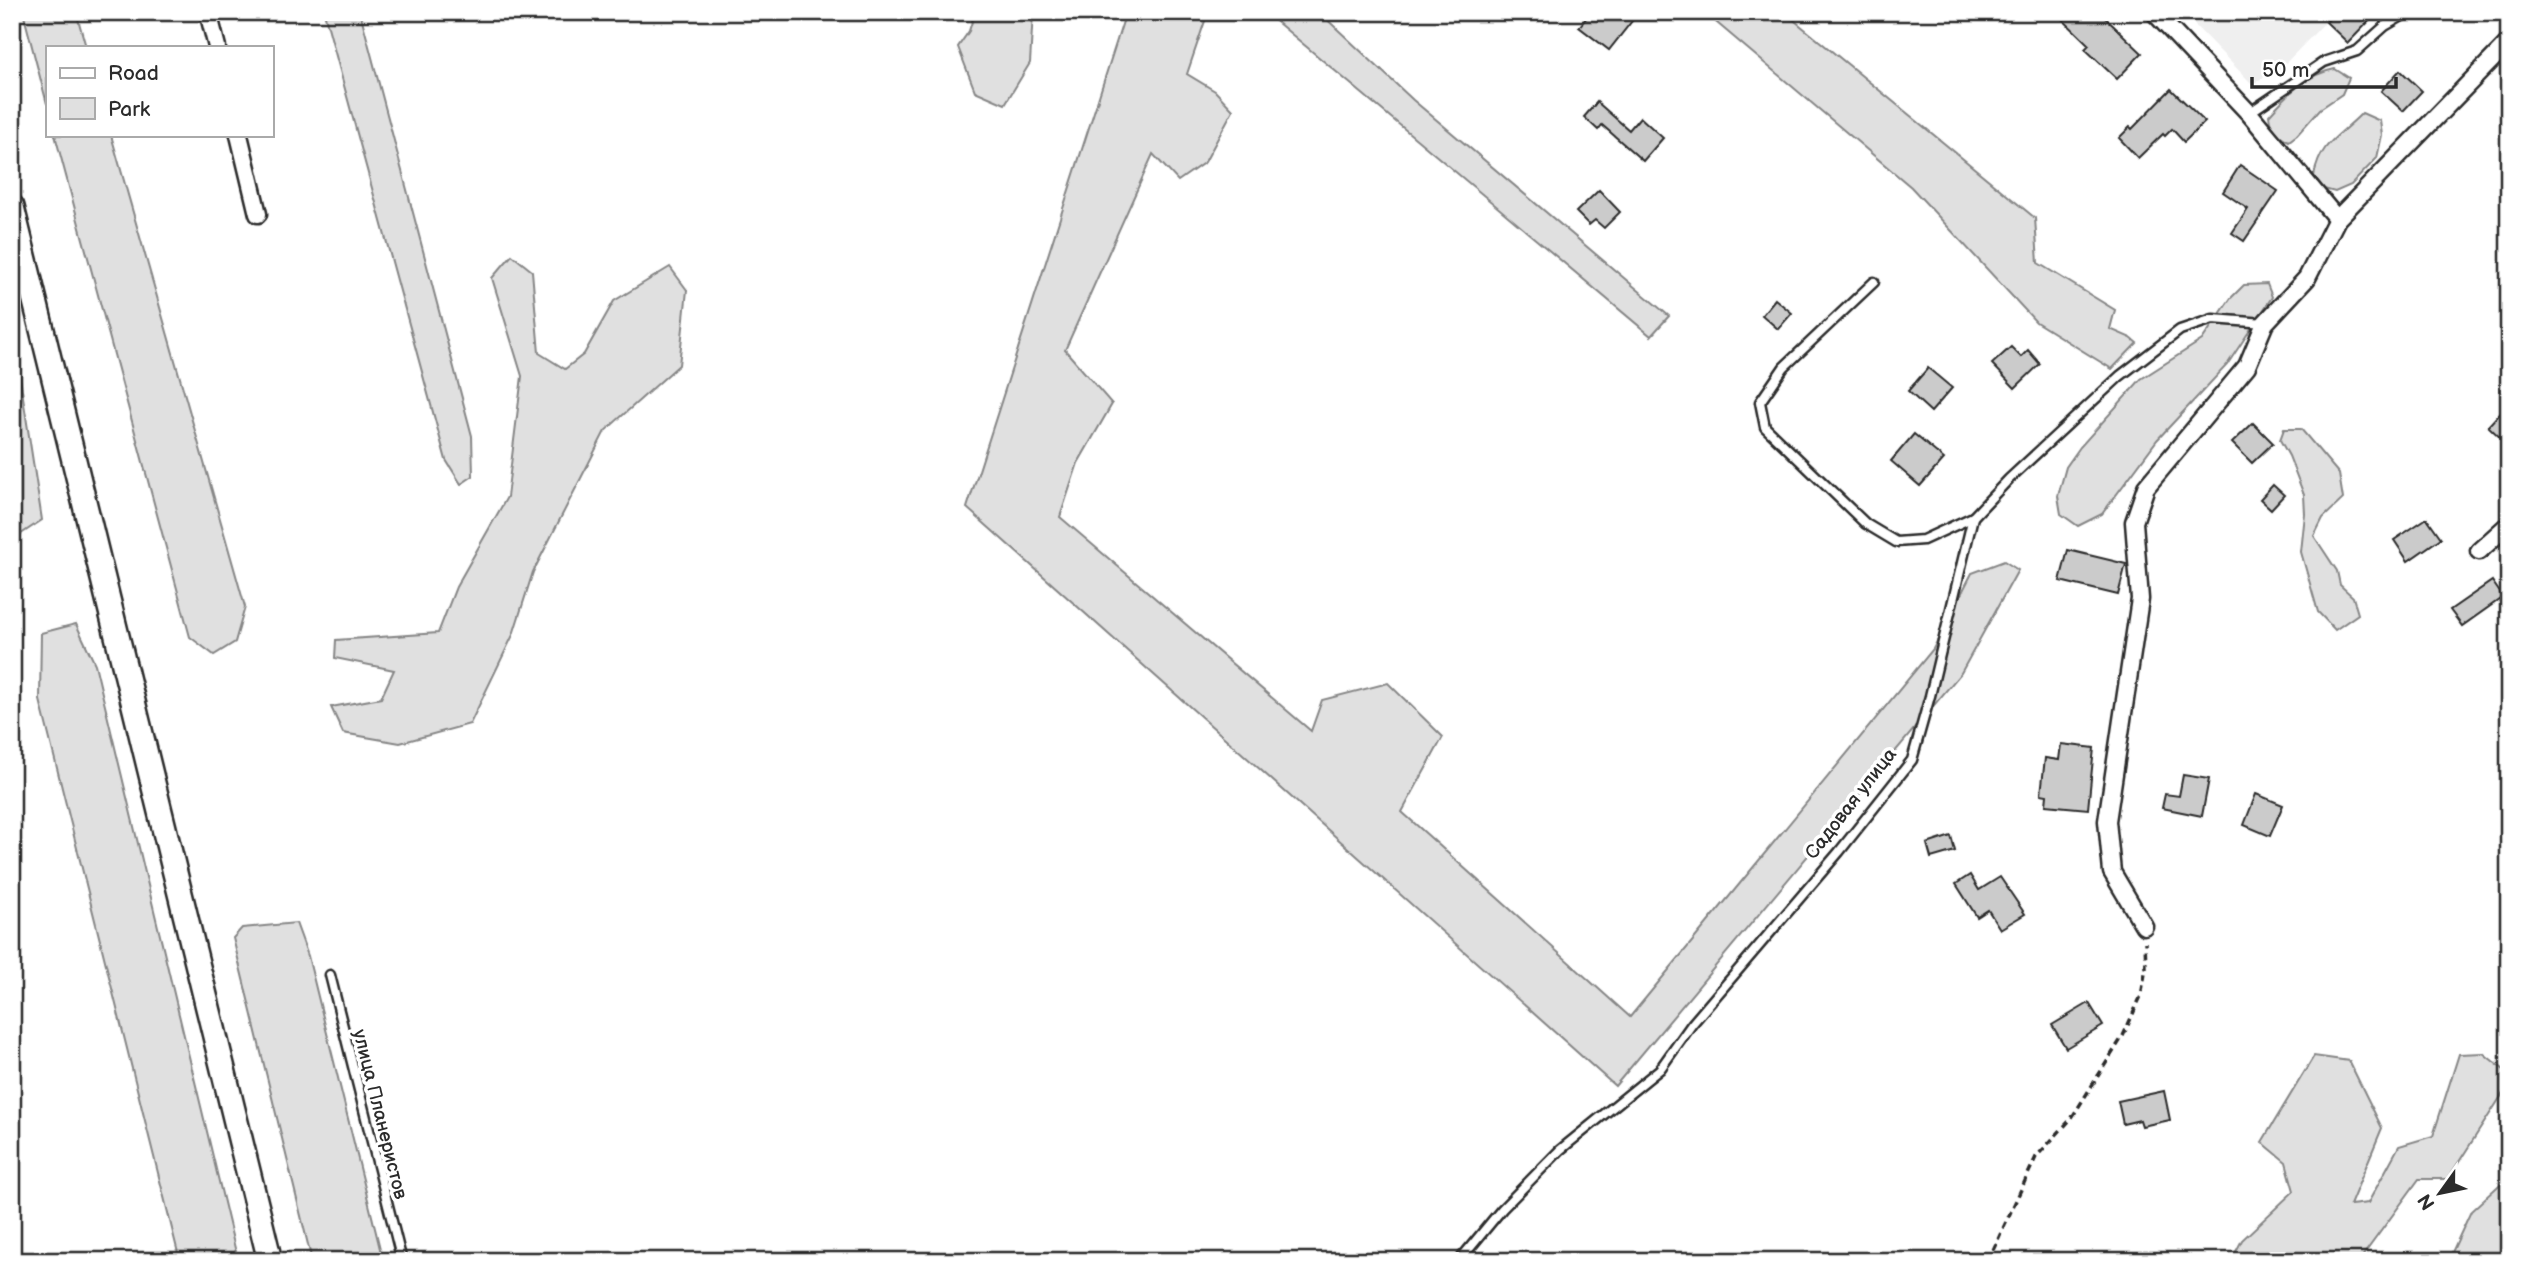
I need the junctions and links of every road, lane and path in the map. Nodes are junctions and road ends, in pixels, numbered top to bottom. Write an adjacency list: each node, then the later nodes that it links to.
1 (208, 12): 5 (street)
2 (2154, 12): 6 (street)
3 (2409, 12): 6 (lane)
4 (2509, 42): 10 (street)
5 (217, 46)
6 (2249, 113): 10 (street)
7 (239, 136): 9 (street)
8 (12, 207): 18 (main road)
9 (258, 214)
10 (2337, 219): 12 (street)
11 (1874, 282): 13 (lane)
12 (2265, 323): 13 (lane); 16 (street)
13 (1972, 517): 20 (lane, Садовая улица)
14 (2509, 524): 15 (street)
15 (2479, 551)
16 (2144, 926): 21 (path)
17 (330, 975): 19 (lane, улица Планеристов)
18 (270, 1261)
19 (402, 1261)
20 (1459, 1261)
21 (1988, 1261)

